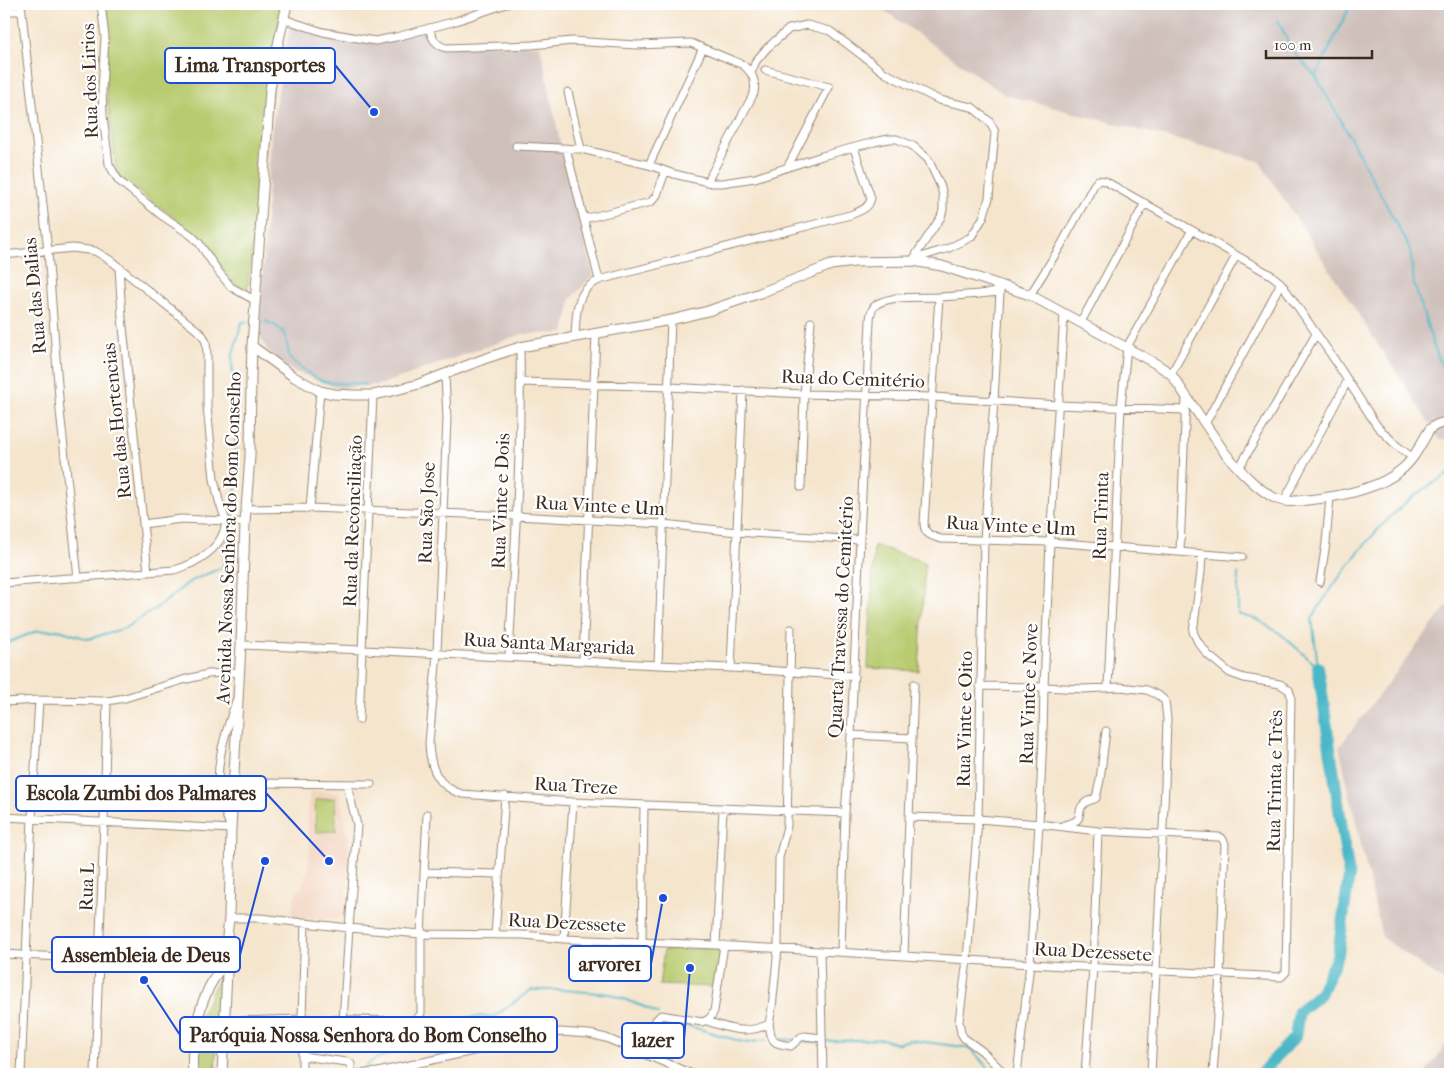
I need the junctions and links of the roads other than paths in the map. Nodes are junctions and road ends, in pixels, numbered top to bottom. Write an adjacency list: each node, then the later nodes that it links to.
1 (101, 4): 34 (street, Rua dos Lirios)
2 (287, 4): 6 (main road, Avenida Nossa Senhora do Bom Conselho)
3 (506, 4): 7 (street)
4 (21, 7): 5 (street); 23 (street, Rua das Dalias)
5 (4, 11)
6 (284, 19): 7 (street); 34 (main road, Avenida Nossa Senhora do Bom Conselho)
7 (429, 28): 8 (street)
8 (703, 48): 10 (street); 16 (street)
9 (765, 70): 17 (street)
10 (751, 73): 19 (street); 26 (street)
11 (568, 92): 15 (street)
12 (516, 146): 13 (street)
13 (566, 148): 15 (street); 21 (street)
14 (854, 148): 17 (street); 26 (street); 28 (street)
15 (582, 149): 16 (street)
16 (649, 165): 18 (street)
17 (788, 166): 19 (street)
18 (665, 172): 19 (street); 21 (street)
19 (707, 182)
20 (1146, 203): 22 (street); 32 (street); 38 (street)
21 (584, 219): 28 (street)
22 (1192, 230): 25 (street); 44 (street)
23 (48, 251): 24 (street); 27 (street); 88 (street, Rua das Dalias)
24 (4, 256)
25 (1236, 256): 30 (street); 46 (street)
26 (913, 260): 29 (main road); 36 (main road)
27 (118, 267): 75 (street); 77 (street, Rua das Hortencias)
28 (599, 280): 41 (street)
29 (992, 282): 31 (street); 32 (main road)
30 (1281, 283): 40 (street); 63 (street)
31 (1000, 292): 33 (street); 58 (street, Rua Vinte e Oito)
32 (1030, 295): 35 (main road)
33 (939, 298): 55 (street, Quarta Travessa do Cemitério); 56 (street, Rua Vinte e Um)
34 (256, 301): 42 (main road, Avenida Nossa Senhora do Bom Conselho)
35 (1064, 314): 38 (main road); 59 (street, Rua Vinte e Nove)
36 (671, 320): 39 (main road); 50 (street)
37 (811, 322): 54 (street)
38 (1081, 322): 44 (main road)
39 (596, 333): 41 (main road); 49 (street)
40 (1316, 334): 47 (street); 65 (street)
41 (575, 337): 43 (main road)
42 (252, 346): 52 (main road); 70 (main road, Avenida Nossa Senhora do Bom Conselho)
43 (520, 347): 45 (main road); 48 (street, Rua Vinte e Dois)
44 (1127, 347): 46 (main road); 60 (street, Rua Trinta)
45 (445, 374): 53 (main road); 72 (street, Rua São Jose)
46 (1170, 374): 57 (main road)
47 (1348, 380): 64 (street); 68 (street)
48 (521, 382): 49 (street, Rua do Cemitério); 73 (street, Rua Vinte e Dois)
49 (594, 384): 50 (street, Rua do Cemitério); 74 (street)
50 (669, 387): 51 (street, Rua do Cemitério); 78 (street)
51 (743, 390): 54 (street, Rua do Cemitério); 79 (street)
52 (320, 391): 53 (main road); 69 (street)
53 (373, 394): 71 (street, Rua da Reconciliação)
54 (804, 394): 55 (street, Rua do Cemitério); 66 (street)
55 (867, 394): 56 (street, Rua do Cemitério); 80 (street, Quarta Travessa do Cemitério)
56 (932, 397): 58 (street, Rua do Cemitério); 81 (street, Rua Vinte e Um)
57 (1186, 397): 61 (street); 63 (main road)
58 (994, 401): 59 (street, Rua do Cemitério); 81 (street, Rua Vinte e Oito)
59 (1059, 404): 60 (street, Rua do Cemitério); 82 (street, Rua Vinte e Nove)
60 (1121, 407): 61 (street, Rua do Cemitério); 83 (street, Rua Trinta)
61 (1184, 410): 84 (street)
62 (1450, 422): 64 (main road)
63 (1205, 424): 65 (main road)
64 (1413, 458): 67 (main road)
65 (1239, 468): 68 (main road)
66 (801, 487)
67 (1330, 497): 68 (main road); 89 (street)
68 (1284, 501)
69 (310, 508): 70 (street, Rua Vinte e Um); 71 (street, Rua Vinte e Um)
70 (246, 509): 76 (main road, Avenida Nossa Senhora do Bom Conselho)
71 (368, 511): 72 (street, Rua Vinte e Um); 93 (street, Rua da Reconciliação)
72 (442, 513): 73 (street, Rua Vinte e Um); 94 (street, Rua São Jose)
73 (516, 516): 74 (street, Rua Vinte e Um); 95 (street, Rua Vinte e Dois)
74 (589, 520): 78 (street, Rua Vinte e Um); 96 (street)
75 (226, 521): 76 (street); 77 (street); 87 (street)
76 (245, 523): 92 (main road, Avenida Nossa Senhora do Bom Conselho)
77 (143, 524): 87 (street, Rua das Hortencias)
78 (663, 524): 79 (street, Rua Vinte e Um); 97 (street)
79 (737, 532): 80 (street, Rua Vinte e Um); 98 (street)
80 (860, 540): 101 (street, Quarta Travessa do Cemitério)
81 (984, 540): 82 (street, Rua Vinte e Um); 103 (street, Rua Vinte e Oito)
82 (1050, 542): 83 (street, Rua Vinte e Um); 104 (street, Rua Vinte e Nove)
83 (1115, 546): 84 (street, Rua Vinte e Um); 105 (street, Rua Trinta)
84 (1180, 552): 85 (street, Rua Vinte e Um)
85 (1202, 554): 86 (street, Rua Vinte e Um); 157 (street, Rua Trinta e Três)
86 (1242, 557)
87 (148, 572): 88 (street)
88 (78, 578): 90 (street)
89 (1320, 582)
90 (4, 583)
91 (791, 629): 99 (street)
92 (241, 645): 93 (street, Rua Santa Margarida); 100 (main road, Avenida Nossa Senhora do Bom Conselho)
93 (363, 650): 94 (street, Rua Santa Margarida); 110 (street, Rua da Reconciliação)
94 (437, 654): 95 (street, Rua Santa Margarida); 117 (street, Rua Treze)
95 (509, 657): 96 (street, Rua Santa Margarida)
96 (583, 661): 97 (street, Rua Santa Margarida)
97 (658, 665): 98 (street, Rua Santa Margarida)
98 (730, 668): 99 (street, Rua Santa Margarida)
99 (790, 671): 101 (street, Rua Santa Margarida); 121 (street)
100 (239, 672): 106 (main road, Avenida Nossa Senhora do Bom Conselho); 108 (street)
101 (854, 676): 112 (street, Quarta Travessa do Cemitério)
102 (914, 684): 113 (street)
103 (980, 686): 104 (street); 127 (street, Rua Vinte e Oito)
104 (1044, 687): 105 (street); 129 (street, Rua Vinte e Nove)
105 (1108, 687): 133 (street)
106 (238, 694): 114 (main road, Avenida Nossa Senhora do Bom Conselho); 131 (street)
107 (39, 700): 108 (street); 109 (street); 126 (street)
108 (107, 701): 128 (street, Rua L)
109 (4, 702)
110 (359, 720)
111 (1106, 732): 130 (street)
112 (852, 735): 113 (street); 122 (street, Quarta Travessa do Cemitério)
113 (912, 738): 125 (street)
114 (234, 783): 115 (street); 131 (main road, Avenida Nossa Senhora do Bom Conselho)
115 (348, 784): 116 (street); 138 (street)
116 (371, 784)
117 (505, 796): 118 (street, Rua Treze); 135 (street)
118 (573, 802): 119 (street, Rua Treze); 141 (street)
119 (644, 805): 120 (street, Rua Treze); 142 (street)
120 (723, 809): 121 (street, Rua Treze); 143 (street)
121 (787, 811): 122 (street, Rua Treze); 144 (street)
122 (845, 813): 146 (street, Quarta Travessa do Cemitério)
123 (427, 814): 134 (street)
124 (4, 817): 126 (street)
125 (909, 817): 127 (street); 149 (street)
126 (32, 818): 128 (street); 148 (street)
127 (978, 819): 129 (street); 151 (street, Rua Vinte e Oito)
128 (104, 822): 131 (street); 150 (street, Rua L)
129 (1039, 824): 130 (street); 153 (street, Rua Vinte e Nove)
130 (1056, 826): 132 (street)
131 (231, 829): 136 (main road, Avenida Nossa Senhora do Bom Conselho)
132 (1098, 831): 133 (street); 154 (street)
133 (1163, 835): 155 (street); 156 (street)
134 (424, 872): 135 (street); 139 (street)
135 (499, 874): 140 (street)
136 (229, 918): 137 (street, Rua Dezessete); 152 (main road, Avenida Nossa Senhora do Bom Conselho)
137 (304, 922): 138 (street, Rua Dezessete); 158 (street)
138 (349, 928): 139 (street, Rua Dezessete); 160 (street)
139 (421, 934): 140 (street, Rua Dezessete); 160 (street)
140 (494, 935): 141 (street, Rua Dezessete)
141 (564, 939): 142 (street, Rua Dezessete)
142 (642, 942): 143 (street, Rua Dezessete)
143 (720, 945): 144 (street, Rua Dezessete); 161 (street)
144 (778, 948): 145 (street, Rua Dezessete); 162 (street)
145 (820, 951): 146 (street, Rua Dezessete); 164 (street)
146 (841, 952): 149 (street, Rua Dezessete)
147 (4, 954): 148 (street)
148 (27, 955): 150 (street); 168 (street)
149 (904, 956): 151 (street, Rua Dezessete)
150 (100, 960): 152 (street); 169 (street, Rua L)
151 (967, 960): 153 (street, Rua Dezessete); 177 (street, Rua Vinte e Oito)
152 (225, 961): 165 (main road); 166 (main road, Avenida Nossa Senhora do Bom Conselho)
153 (1030, 964): 154 (street, Rua Dezessete); 178 (street, Rua Vinte e Nove)
154 (1093, 968): 155 (street, Rua Dezessete); 179 (street)
155 (1156, 971): 156 (street, Rua Dezessete); 180 (street)
156 (1220, 975): 157 (street, Rua Dezessete); 181 (street)
157 (1280, 977)
158 (302, 1019): 159 (street); 160 (street); 167 (street)
159 (238, 1021)
160 (343, 1021)
161 (707, 1021): 162 (street); 163 (street)
162 (769, 1024): 164 (street)
163 (649, 1038)
164 (822, 1041): 176 (street)
165 (192, 1048): 166 (main road); 170 (main road)
166 (223, 1052): 171 (main road, Avenida Nossa Senhora do Bom Conselho)
167 (302, 1056): 172 (street); 173 (street)
168 (21, 1074)
169 (95, 1074)
170 (193, 1074)
171 (222, 1074)
172 (302, 1074)
173 (351, 1074)
174 (356, 1074): 175 (street)
175 (692, 1074)
176 (823, 1074)
177 (1005, 1074)
178 (1017, 1074)
179 (1085, 1074)
180 (1151, 1074)
181 (1213, 1074)

